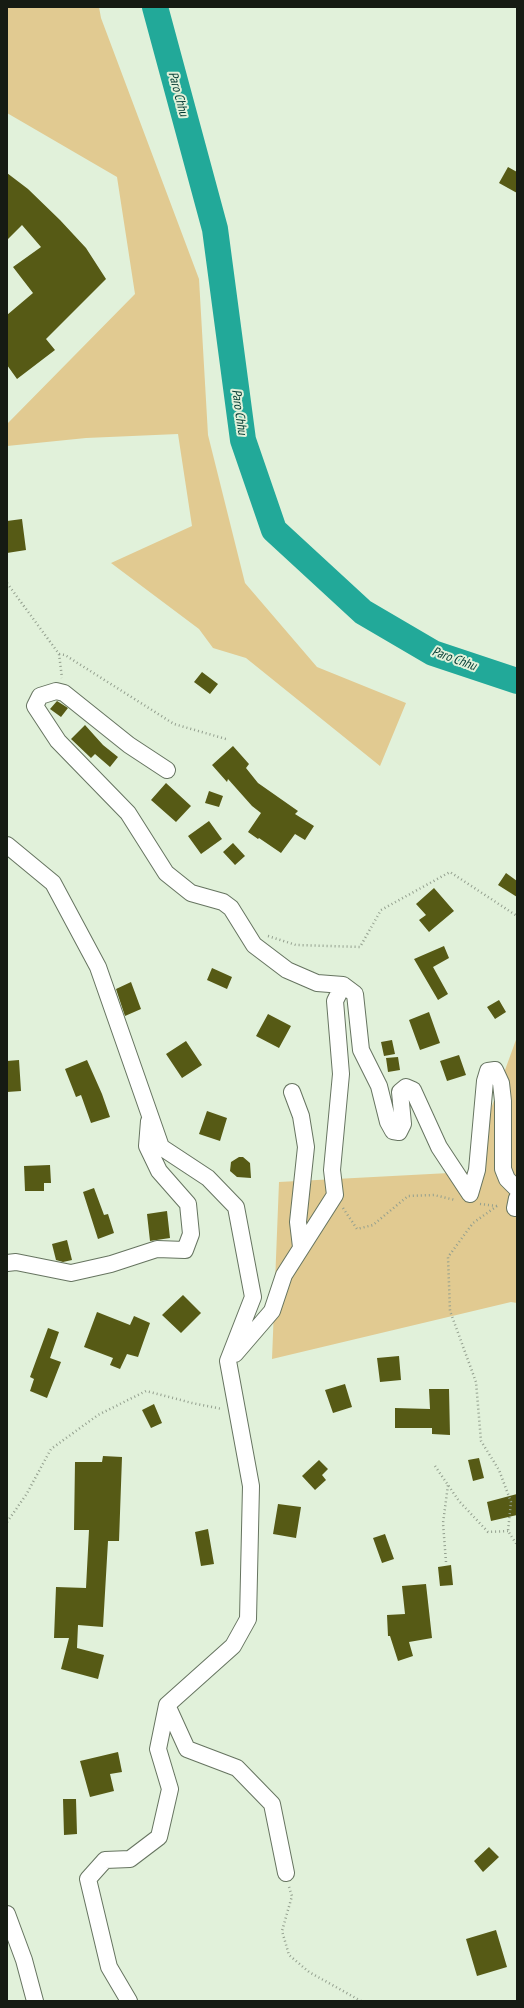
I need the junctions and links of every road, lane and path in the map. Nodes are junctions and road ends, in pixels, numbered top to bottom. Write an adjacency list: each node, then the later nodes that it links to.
1 (7, 583): 2 (path)
2 (59, 654): 3 (path); 4 (path)
3 (56, 691): 5 (street); 9 (street)
4 (226, 739)
5 (167, 770)
6 (7, 845): 11 (street)
7 (517, 916): 8 (path)
8 (264, 934)
9 (343, 985): 13 (street); 14 (street)
10 (292, 1092): 17 (street)
11 (147, 1104): 18 (street); 19 (street)
12 (517, 1189): 14 (street)
13 (335, 1195): 14 (path); 17 (street)
14 (470, 1199): 16 (path)
15 (516, 1203): 16 (path)
16 (497, 1206): 24 (path)
17 (301, 1247): 19 (street)
18 (7, 1263)
19 (228, 1361): 20 (street)
20 (236, 1411): 23 (path); 27 (street)
21 (436, 1466): 22 (path)
22 (448, 1484): 24 (path); 26 (path)
23 (7, 1522)
24 (508, 1531): 25 (path)
25 (517, 1545)
26 (446, 1562)
27 (167, 1705): 28 (street); 31 (street)
28 (286, 1873): 32 (path)
29 (7, 1914): 30 (street)
30 (35, 2001)
31 (129, 2001)
32 (361, 2001)

